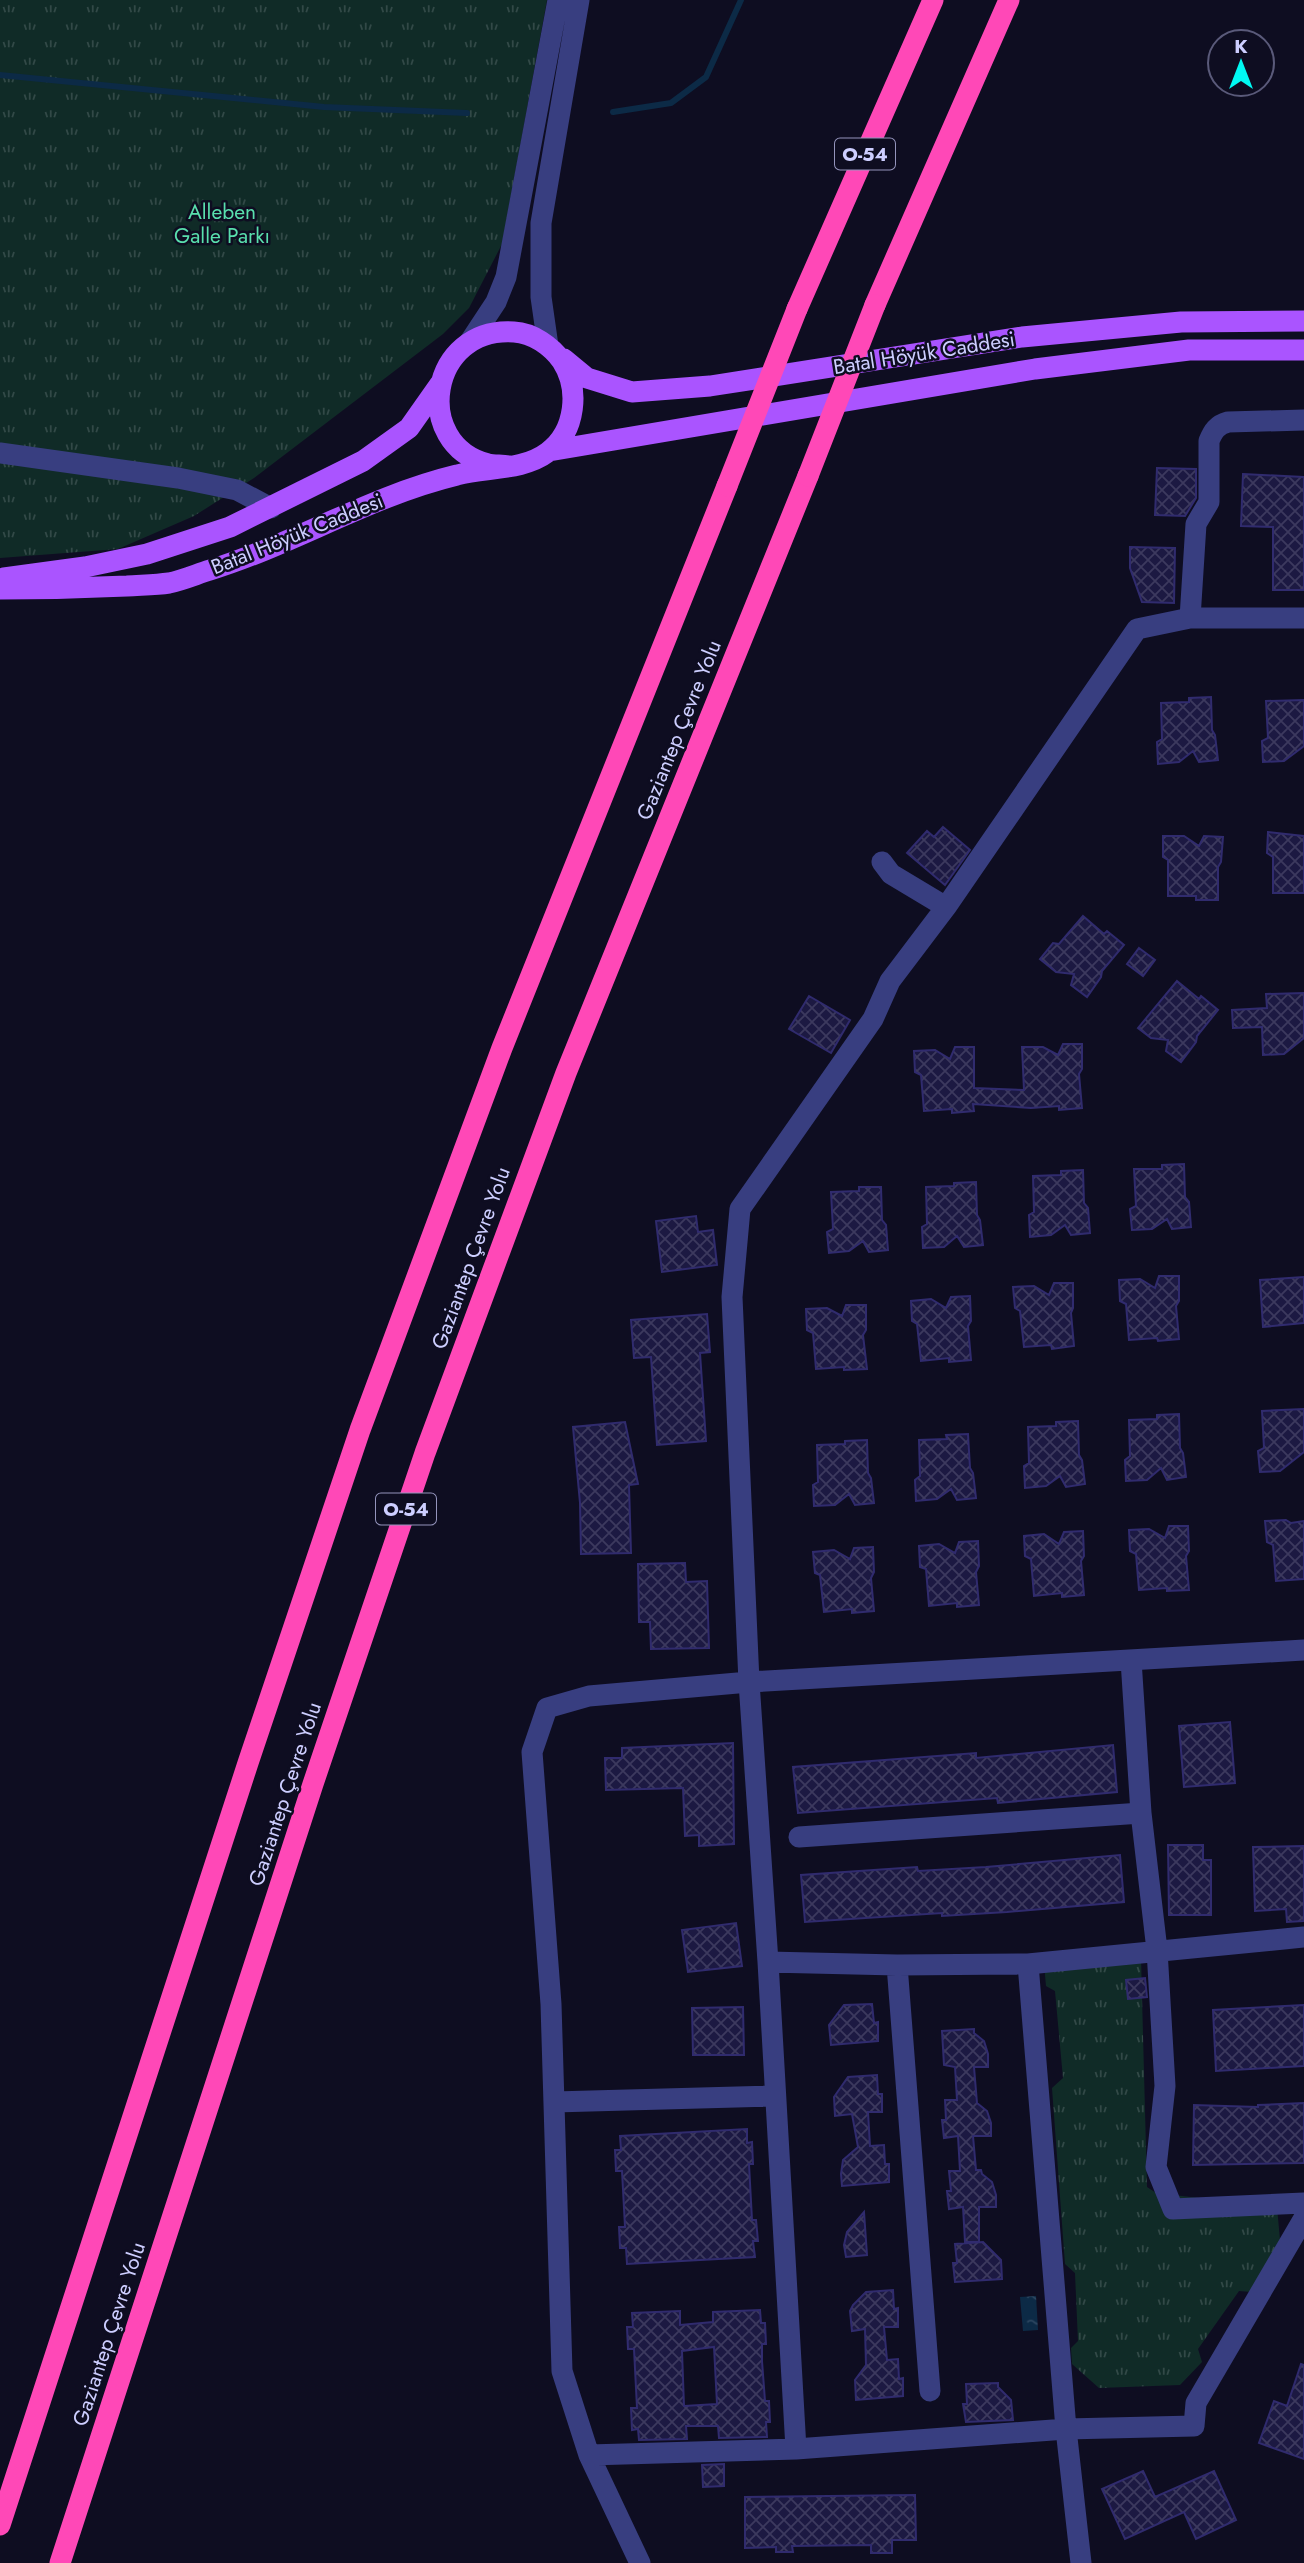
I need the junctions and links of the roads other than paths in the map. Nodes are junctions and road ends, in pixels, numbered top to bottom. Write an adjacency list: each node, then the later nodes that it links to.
1 (558, 0): 6 (street)
2 (579, 0): 7 (street)
3 (933, 0): 39 (highway, Gaziantep Çevre Yolu / O-54, bridge)
4 (1009, 0): 40 (highway, Gaziantep Çevre Yolu / O-54, bridge)
5 (1304, 321): 7 (main road, Batal Höyük Caddesi)
6 (469, 342): 7 (main road, Batal Höyük Caddesi); 9 (main road, Batal Höyük Caddesi)
7 (552, 349): 11 (main road)
8 (1304, 350): 11 (main road, Batal Höyük Caddesi)
9 (440, 384): 13 (main road); 14 (main road, Batal Höyük Caddesi)
10 (1304, 420): 17 (street)
11 (550, 451): 13 (main road, Batal Höyük Caddesi)
12 (0, 453): 14 (street)
13 (509, 466): 16 (main road, Batal Höyük Caddesi)
14 (271, 508): 15 (main road, Batal Höyük Caddesi)
15 (0, 578)
16 (0, 589)
17 (1190, 618): 18 (street); 20 (street)
18 (1304, 618)
19 (882, 862): 20 (street)
20 (946, 907): 23 (street)
21 (1304, 1650): 22 (street)
22 (1131, 1660): 23 (street); 24 (street)
23 (749, 1682): 28 (street); 32 (street)
24 (1141, 1813): 25 (street); 27 (street)
25 (799, 1837)
26 (1304, 1937): 27 (street)
27 (1157, 1950): 29 (street); 33 (street)
28 (768, 1962): 30 (street); 31 (street)
29 (1028, 1964): 30 (street); 36 (street)
30 (897, 1965): 35 (street)
31 (775, 2095): 32 (street); 37 (street)
32 (554, 2102): 38 (street)
33 (1304, 2203)
34 (1304, 2218): 36 (street)
35 (930, 2391)
36 (1066, 2430): 37 (street); 42 (street)
37 (796, 2449): 38 (street)
38 (589, 2455): 41 (street)
39 (0, 2525)
40 (60, 2563)
41 (640, 2563)
42 (1081, 2563)

